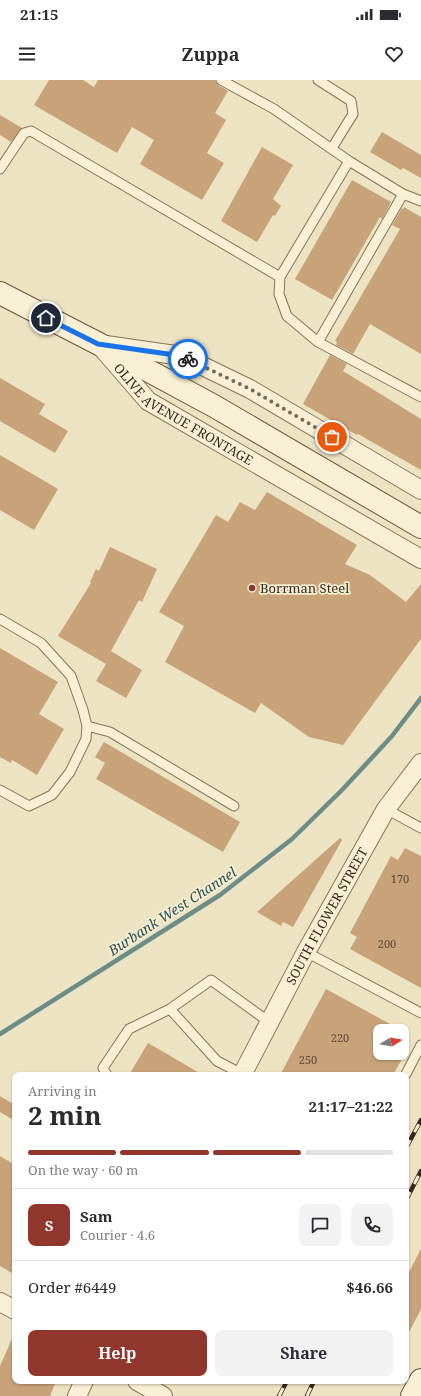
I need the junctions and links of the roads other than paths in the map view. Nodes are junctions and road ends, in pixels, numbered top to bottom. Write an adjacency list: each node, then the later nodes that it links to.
1 (221, 80): 3 (lane)
2 (318, 80): 3 (lane)
3 (332, 148): 4 (lane)
4 (349, 161): 6 (lane); 8 (lane)
5 (0, 169): 8 (lane)
6 (403, 194): 7 (lane); 10 (lane)
7 (421, 201)
8 (280, 276): 10 (lane)
9 (0, 294): 11 (main road)
10 (318, 342): 12 (lane)
11 (98, 344): 13 (street, OLIVE AVENUE FRONTAGE); 14 (main road); 15 (street, OLIVE AVENUE FRONTAGE)
12 (421, 397)
13 (421, 490)
14 (414, 523)
15 (421, 559)
16 (0, 619): 17 (lane)
17 (87, 726): 19 (lane); 20 (lane)
18 (421, 763): 21 (street, SOUTH FLOWER STREET)
19 (0, 790)
20 (234, 806)
21 (386, 809): 22 (lane); 23 (street, SOUTH FLOWER STREET)
22 (421, 828)
23 (306, 952): 25 (lane); 26 (street, SOUTH FLOWER STREET)
24 (170, 1009): 26 (lane); 28 (lane); 29 (lane)
25 (421, 1013)
26 (269, 1022): 30 (street, SOUTH FLOWER STREET)
27 (421, 1045): 31 (lane)
28 (105, 1072)
29 (237, 1072)
30 (244, 1072)
31 (407, 1072)
32 (0, 1302): 33 (street)
33 (12, 1308)
34 (421, 1380): 39 (main road)
35 (83, 1384): 37 (street)
36 (142, 1384): 38 (street)
37 (77, 1396)
38 (164, 1396)
39 (412, 1396)

